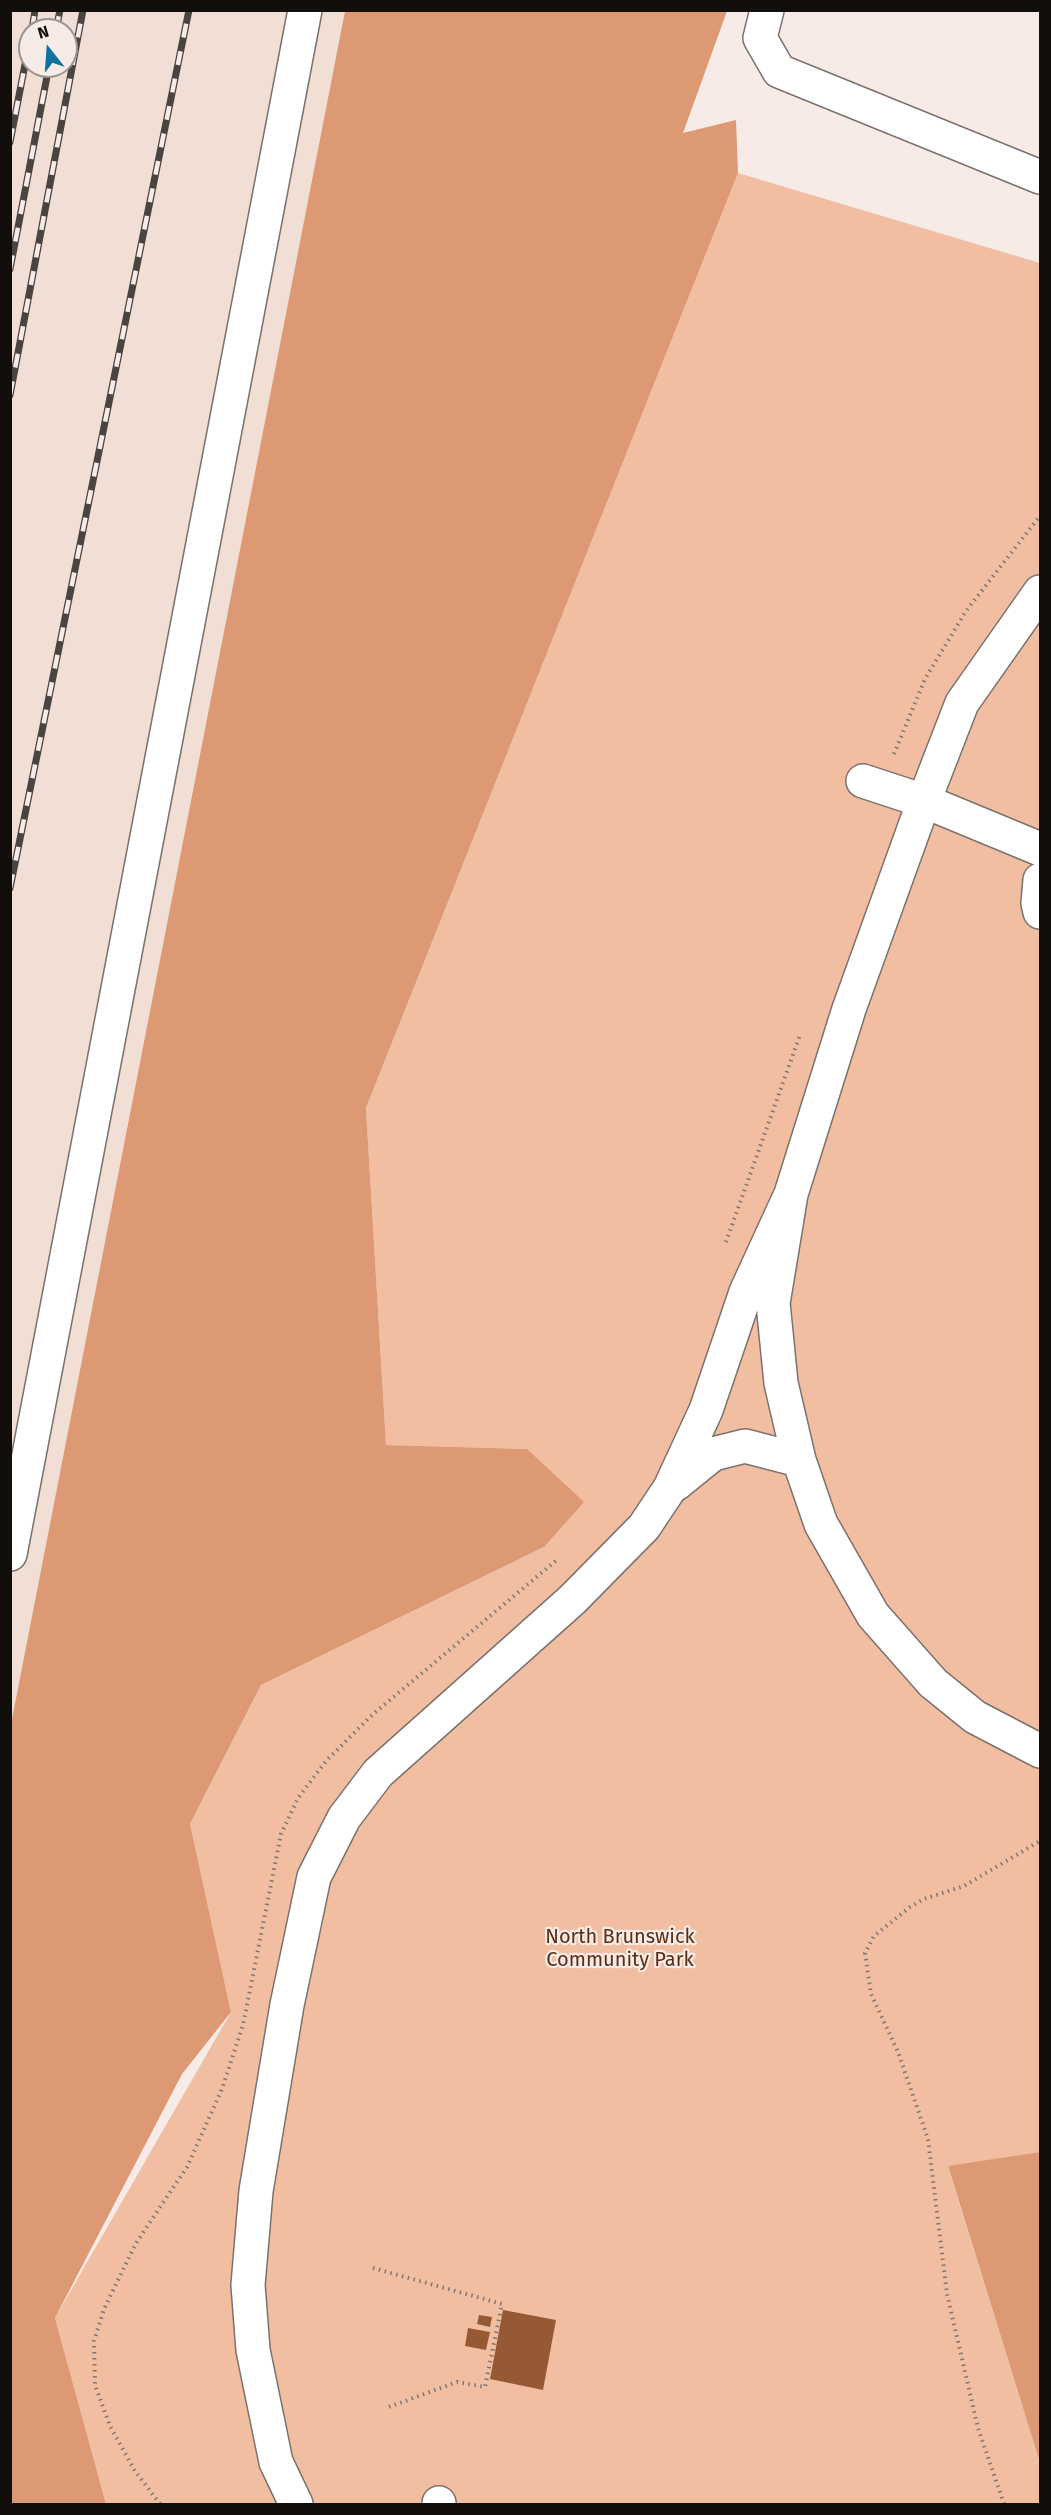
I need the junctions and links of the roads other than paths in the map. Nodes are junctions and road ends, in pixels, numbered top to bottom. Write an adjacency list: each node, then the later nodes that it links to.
1 (305, 10): 13 (lane)
2 (767, 10): 3 (lane)
3 (1041, 177)
4 (1041, 592): 6 (lane)
5 (863, 781): 6 (lane)
6 (924, 801): 7 (lane); 10 (lane)
7 (1041, 849)
8 (1041, 880): 9 (lane)
9 (1041, 912)
10 (791, 1194): 11 (lane); 12 (lane)
11 (799, 1460): 12 (lane); 14 (lane)
12 (670, 1488): 15 (lane)
13 (10, 1554)
14 (1041, 1751)
15 (296, 2505)

